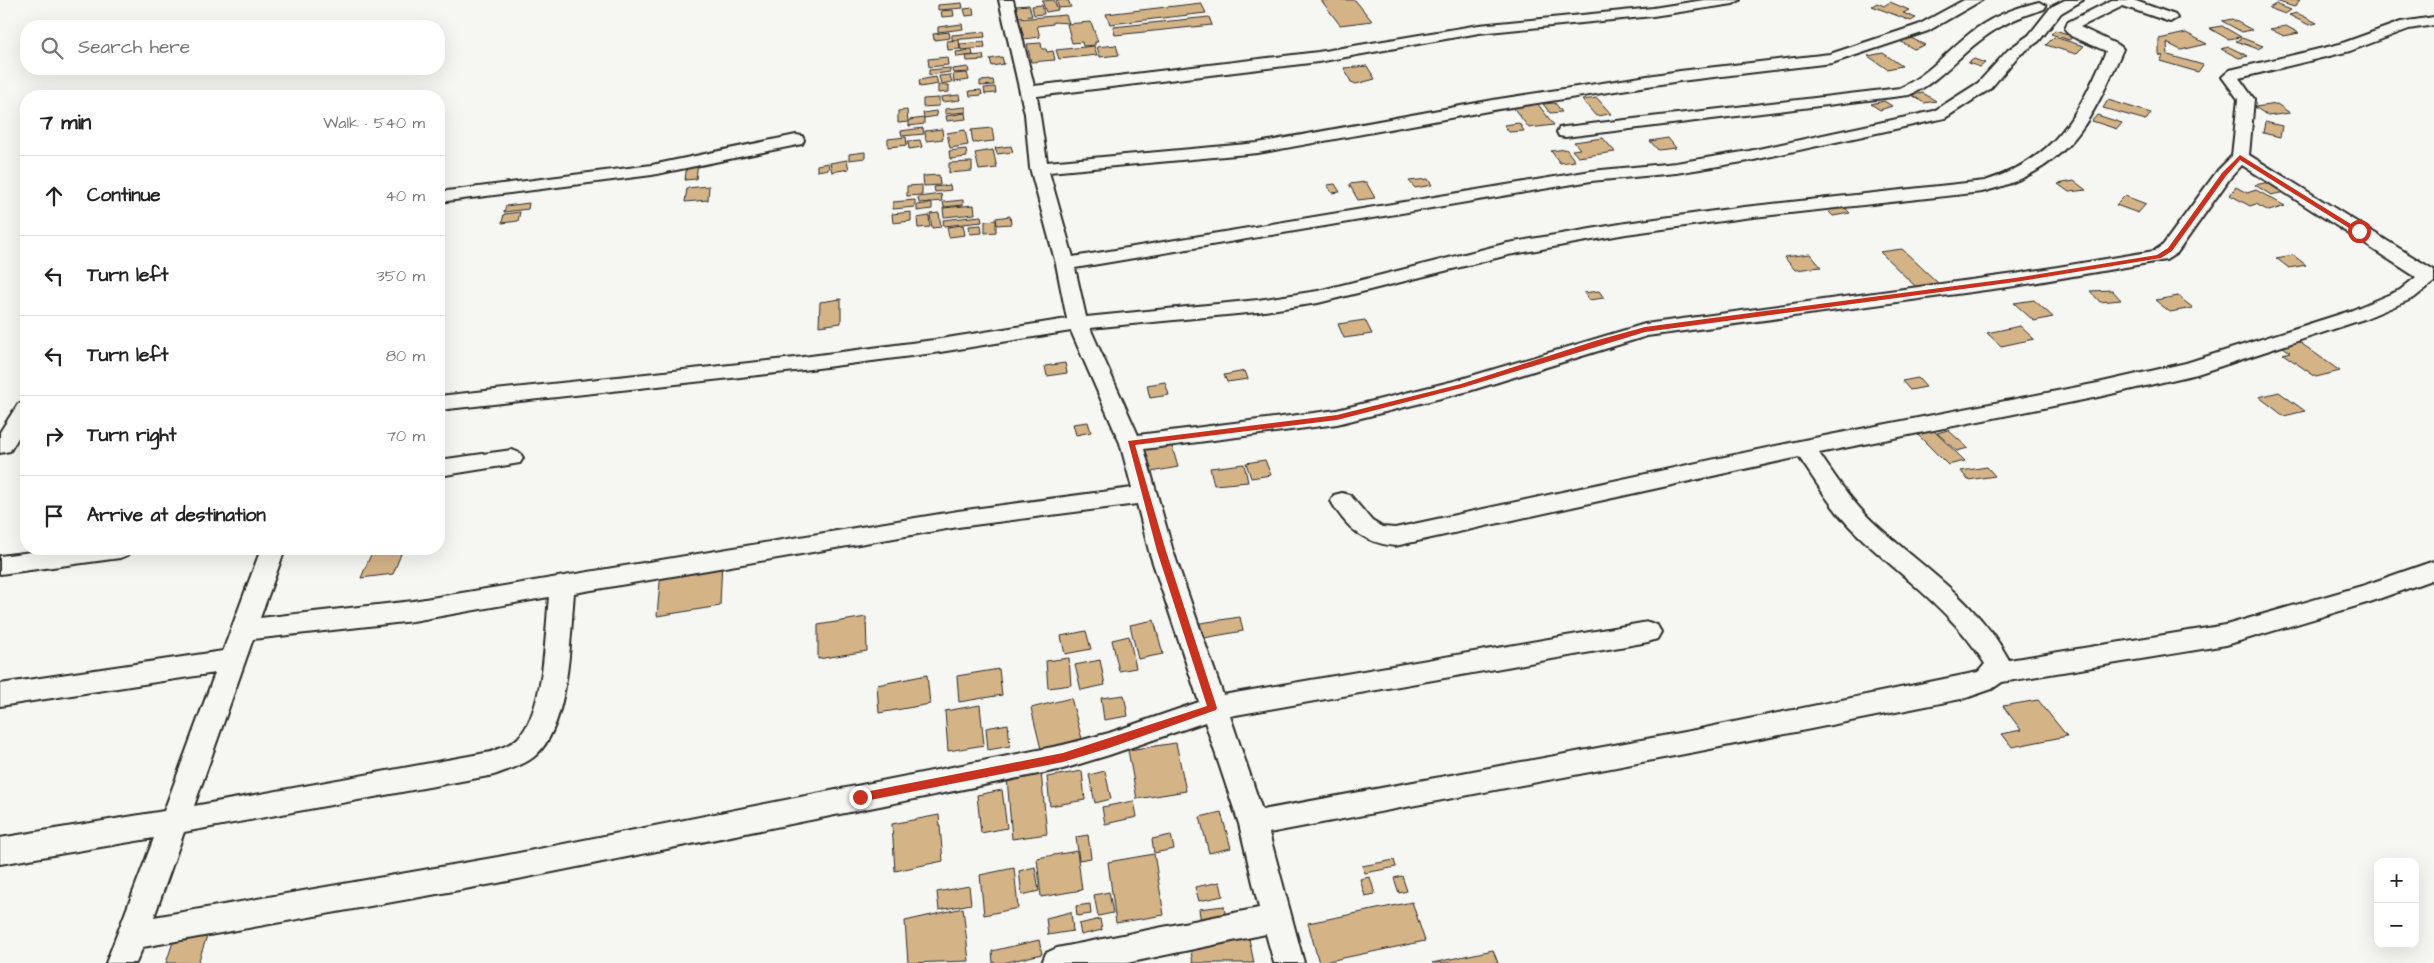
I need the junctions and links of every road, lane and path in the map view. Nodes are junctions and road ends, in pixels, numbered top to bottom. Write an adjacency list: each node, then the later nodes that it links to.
1 (1006, 0): 9 (street)
2 (1733, 0): 9 (street)
3 (1975, 0): 13 (street)
4 (2076, 0): 6 (street)
5 (2121, 0): 7 (street); 17 (street)
6 (2041, 6): 10 (street); 15 (street)
7 (2170, 18)
8 (2434, 21): 12 (street)
9 (1028, 92): 13 (street)
10 (1565, 132)
11 (796, 140): 14 (street)
12 (2240, 157): 16 (street); 20 (street)
13 (1039, 168): 15 (street)
14 (445, 196)
15 (1065, 264): 17 (street)
16 (2432, 276): 23 (street)
17 (1078, 323): 18 (street); 20 (street)
18 (445, 401)
19 (20, 418): 22 (street)
20 (1131, 443): 26 (street)
21 (20, 444): 22 (street)
22 (1, 447)
23 (1804, 448): 27 (street); 36 (street)
24 (512, 458): 25 (street)
25 (445, 467)
26 (1146, 495): 32 (street); 38 (street)
27 (1342, 501)
28 (75, 555): 30 (street)
29 (271, 555): 33 (street)
30 (0, 565)
31 (2434, 570): 36 (street)
32 (562, 587): 33 (street); 39 (street)
33 (243, 630): 35 (street)
34 (1648, 632): 38 (street)
35 (231, 660): 37 (street); 39 (street)
36 (1995, 673): 40 (street)
37 (0, 695)
38 (1213, 708): 40 (street); 43 (street)
39 (173, 822): 41 (street); 43 (street)
40 (1253, 824): 42 (street)
41 (0, 851)
42 (1276, 918): 45 (street); 46 (street)
43 (133, 935): 44 (street)
44 (120, 963)
45 (1057, 963)
46 (1289, 963)

